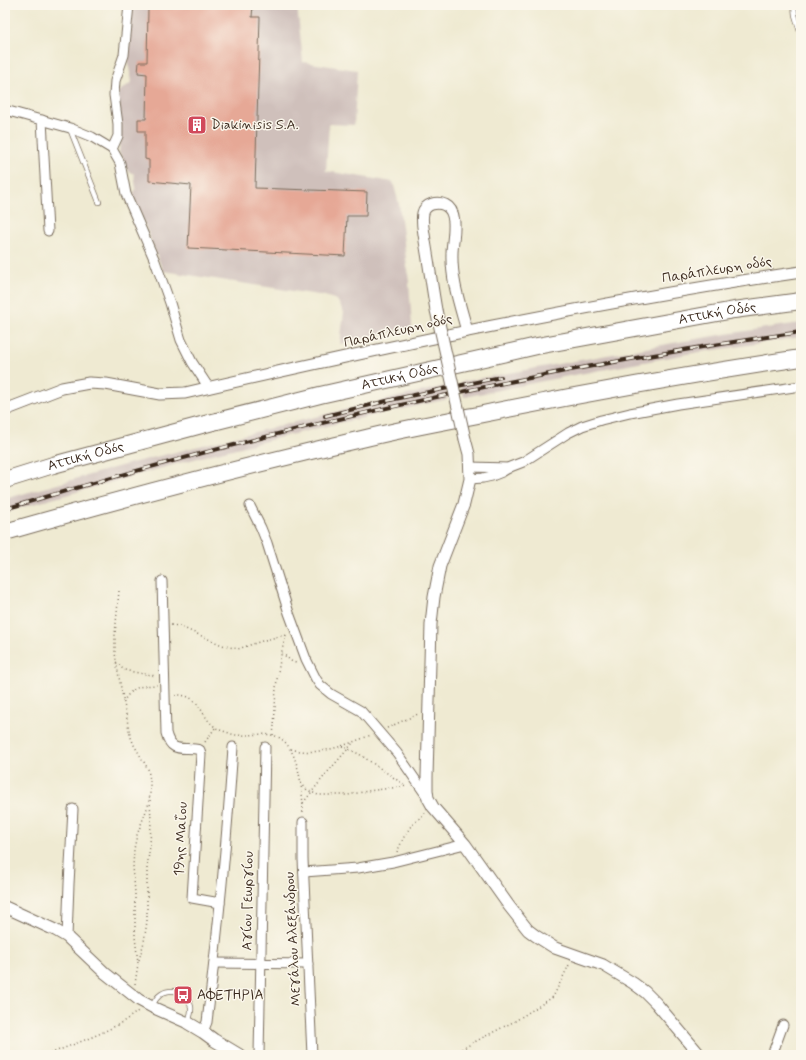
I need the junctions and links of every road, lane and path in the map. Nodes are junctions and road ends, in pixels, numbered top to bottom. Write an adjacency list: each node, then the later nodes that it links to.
1 (129, 5): 7 (street)
2 (794, 5): 3 (lane)
3 (801, 35)
4 (5, 110): 5 (street)
5 (42, 120): 6 (street); 9 (street)
6 (70, 128): 7 (street); 8 (lane)
7 (112, 149): 15 (street)
8 (99, 202)
9 (48, 231)
10 (801, 272): 12 (street, Παράπλευρη οδός)
11 (801, 301): 20 (highway, Αττική Οδός)
12 (467, 331): 15 (street, Παράπλευρη οδός); 17 (street, bridge)
13 (801, 358): 22 (highway)
14 (801, 386): 18 (street)
15 (209, 388): 16 (street, Παράπλευρη οδός)
16 (5, 410)
17 (470, 467): 18 (street); 19 (street)
18 (510, 468): 19 (street)
19 (470, 479): 33 (street)
20 (5, 480)
21 (250, 506): 26 (street)
22 (5, 532)
23 (162, 581): 25 (street)
24 (119, 591): 29 (path)
25 (164, 624): 27 (path); 31 (street)
26 (296, 632): 27 (path); 30 (street)
27 (286, 635): 28 (path)
28 (282, 652): 30 (path); 36 (path)
29 (116, 662): 31 (path); 32 (path)
30 (311, 670): 35 (street)
31 (165, 686): 32 (path); 34 (path); 43 (street)
32 (123, 702): 48 (path)
33 (429, 708): 35 (path); 49 (street)
34 (215, 728): 36 (path); 43 (path)
35 (379, 732): 37 (path); 45 (street)
36 (274, 735): 41 (path)
37 (355, 742): 38 (path); 42 (path)
38 (342, 746): 41 (path); 42 (path)
39 (233, 747): 56 (street)
40 (265, 747): 62 (street, Αγίου Γεωργίου)
41 (290, 749): 44 (path)
42 (348, 749): 46 (path); 47 (path)
43 (200, 752): 56 (street, 19ης Μαΐου)
44 (300, 783): 47 (path); 50 (path)
45 (418, 784): 46 (path); 49 (street)
46 (406, 786): 47 (path)
47 (311, 792): 50 (path)
48 (150, 795): 60 (path); 60 (path)
49 (428, 798): 53 (street); 54 (path)
50 (303, 803): 52 (path)
51 (73, 809): 58 (street)
52 (303, 822): 55 (street, Μεγάλου Αλεξάνδρου)
53 (465, 844): 54 (street); 59 (street)
54 (393, 862): 55 (street)
55 (304, 872): 63 (street, Μεγάλου Αλεξάνδρου)
56 (220, 903): 61 (street)
57 (5, 907): 58 (street)
58 (67, 937): 64 (street)
59 (575, 955): 73 (path); 74 (street)
60 (138, 963): 64 (path)
61 (214, 963): 62 (street); 68 (street)
62 (261, 963): 63 (street); 71 (street, Αγίου Γεωργίου)
63 (308, 964): 72 (street, Μεγάλου Αλεξάνδρου)
64 (132, 996): 65 (street)
65 (148, 1006): 66 (street); 66 (lane); 69 (path)
66 (188, 1023): 68 (main road)
67 (783, 1025): 75 (street)
68 (203, 1032): 70 (main road)
69 (47, 1055)
70 (239, 1055)
71 (259, 1055)
72 (312, 1055)
73 (450, 1055)
74 (700, 1055)
75 (772, 1055)

